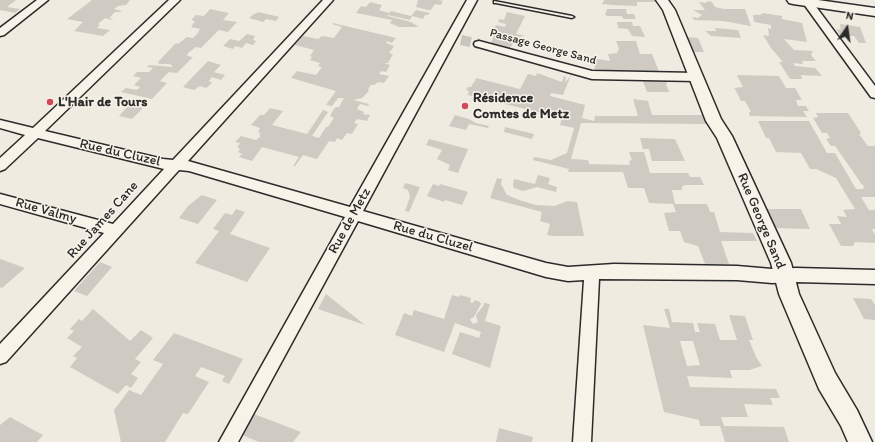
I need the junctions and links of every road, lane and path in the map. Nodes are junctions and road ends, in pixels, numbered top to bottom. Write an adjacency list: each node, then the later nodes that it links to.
1 (43, 0): 11 (street)
2 (175, 0): 16 (street)
3 (328, 0): 17 (street, Rue James Cane)
4 (472, 0): 20 (street, Rue de Metz)
5 (662, 0): 13 (street, Rue George Sand)
6 (793, 0): 7 (street)
7 (806, 1): 9 (street); 14 (street)
8 (496, 2): 10 (lane)
9 (875, 12)
10 (572, 17)
11 (0, 32)
12 (479, 44): 13 (street, Passage George Sand)
13 (696, 77): 23 (street, Rue George Sand)
14 (875, 94)
15 (0, 124): 16 (street, Rue du Cluzel)
16 (35, 133): 17 (street, Rue du Cluzel); 18 (street)
17 (176, 165): 20 (street, Rue du Cluzel); 21 (street, Rue James Cane)
18 (0, 166)
19 (0, 199): 21 (street, Rue Valmy)
20 (354, 214): 22 (street, Rue du Cluzel); 26 (street, Rue de Metz)
21 (115, 230): 25 (street, Rue James Cane)
22 (590, 273): 23 (street, Rue du Cluzel); 27 (street)
23 (784, 276): 24 (street, Rue du Cluzel); 28 (street, Rue George Sand)
24 (875, 277)
25 (0, 356)
26 (228, 442)
27 (582, 442)
28 (860, 442)

